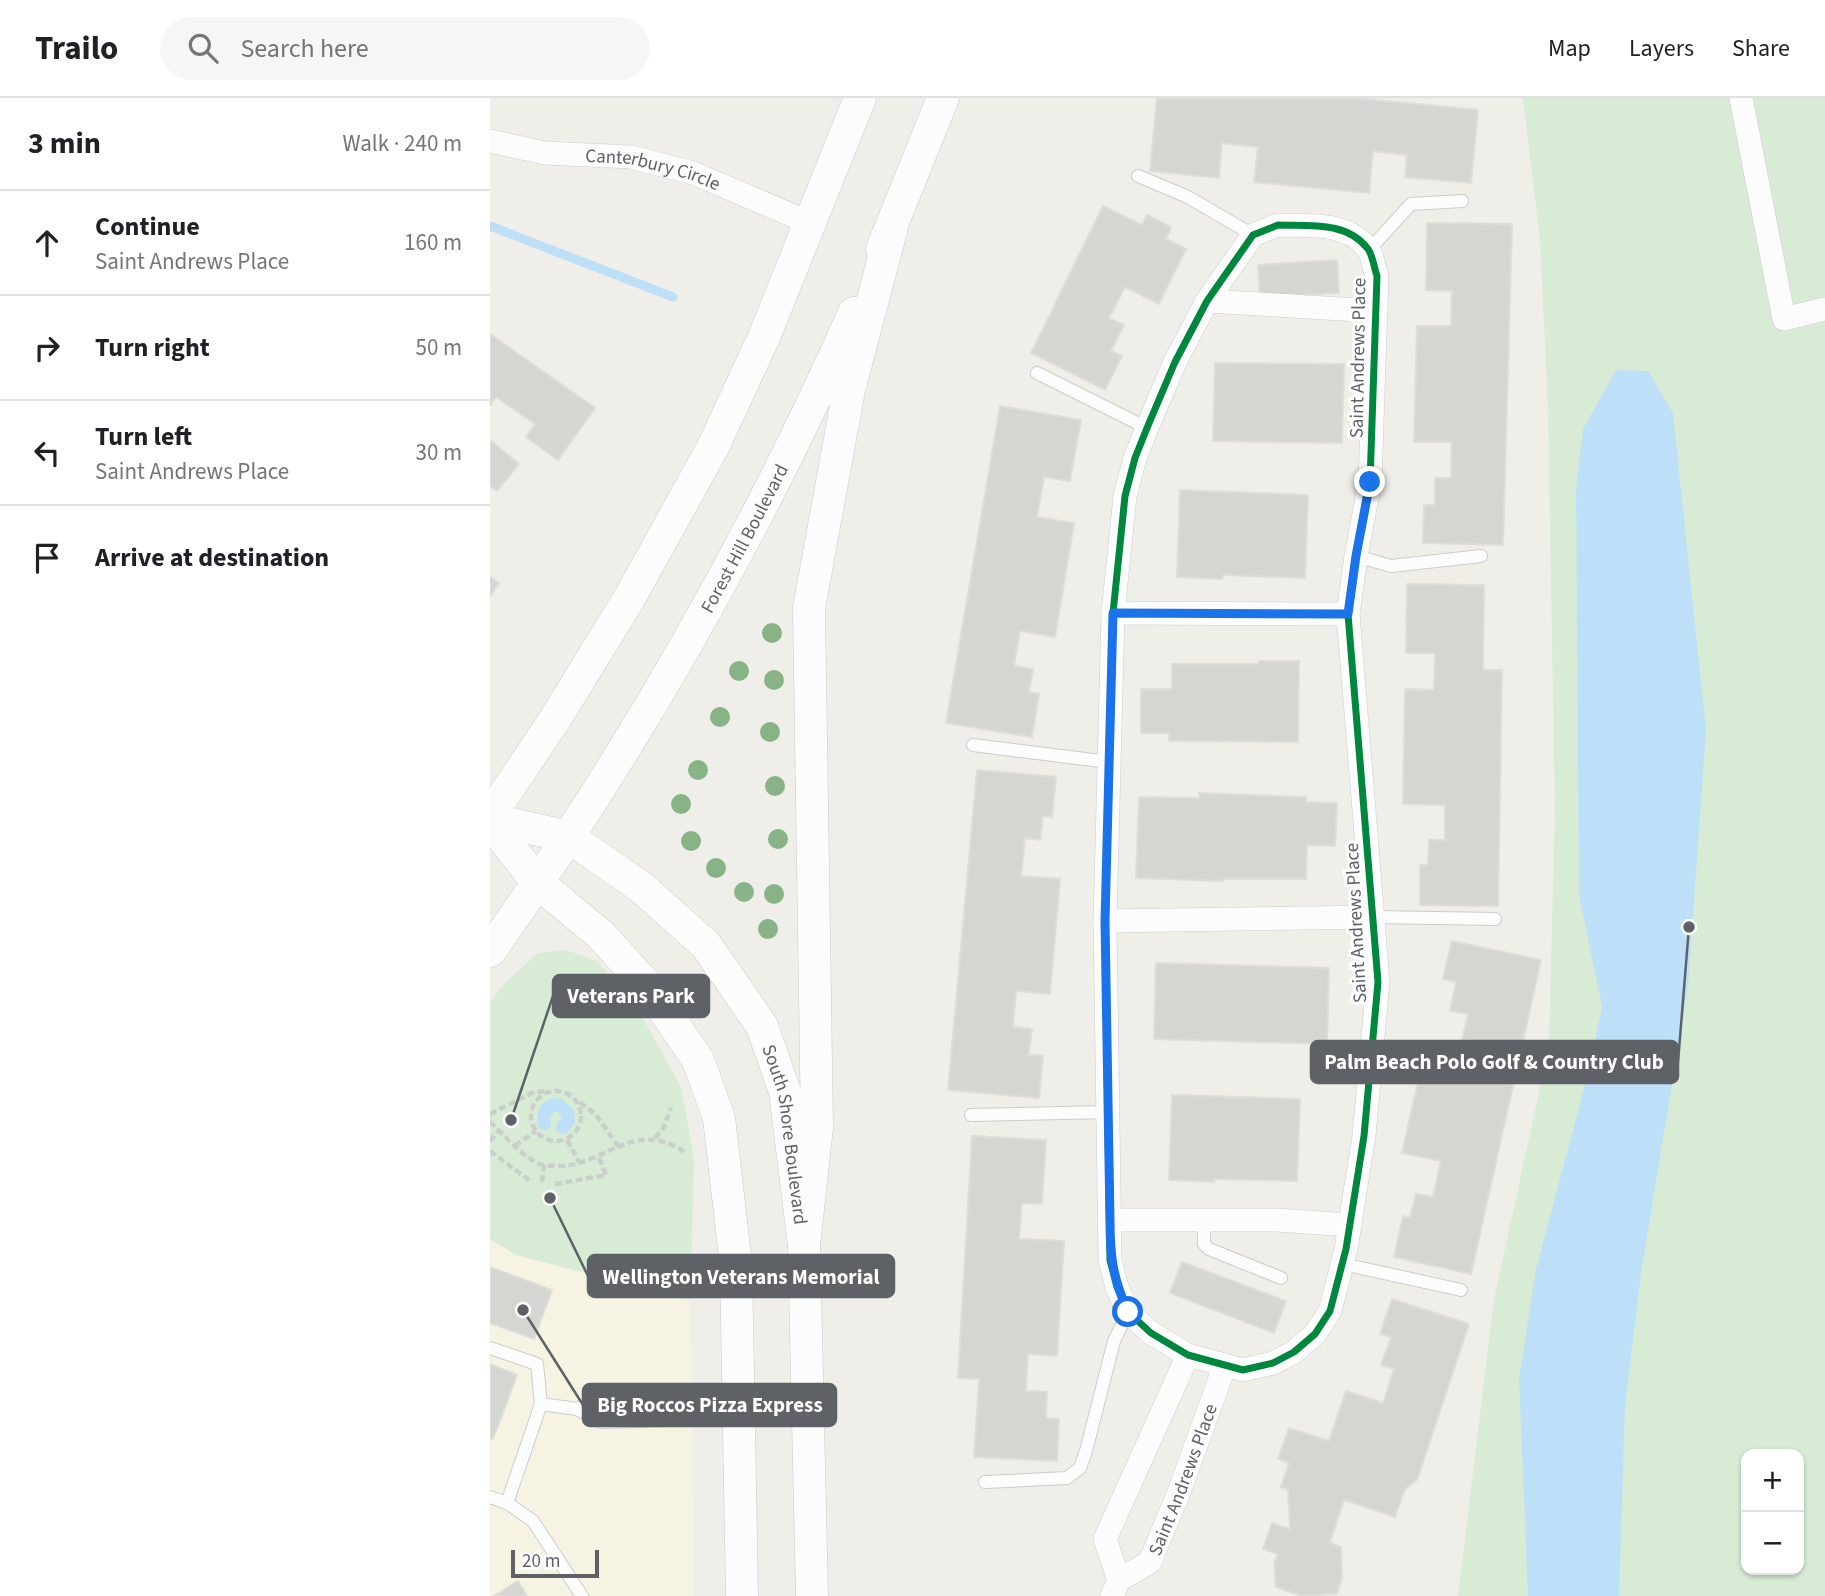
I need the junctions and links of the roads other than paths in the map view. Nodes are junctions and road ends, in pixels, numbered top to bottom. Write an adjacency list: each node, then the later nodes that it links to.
1 (860, 98): 7 (main road)
2 (943, 98): 8 (main road, Forest Hill Boulevard)
3 (1741, 98): 12 (street)
4 (490, 141): 7 (street, Canterbury Circle)
5 (1138, 176): 9 (lane)
6 (1462, 201): 10 (lane)
7 (808, 222): 22 (main road)
8 (891, 231): 23 (main road, Forest Hill Boulevard); 34 (main road)
9 (1253, 236): 10 (street, Saint Andrews Place); 11 (street, Saint Andrews Place)
10 (1368, 250): 13 (street, Saint Andrews Place)
11 (1207, 301): 13 (street); 15 (street, Saint Andrews Place)
12 (1825, 309)
13 (1376, 311): 16 (street, Saint Andrews Place)
14 (1037, 373): 15 (lane)
15 (1147, 428): 18 (street, Saint Andrews Place)
16 (1356, 556): 17 (lane); 19 (street, Saint Andrews Place)
17 (1481, 556)
18 (1113, 613): 19 (street); 21 (street, Saint Andrews Place)
19 (1348, 614): 25 (street, Saint Andrews Place)
20 (974, 745): 21 (lane)
21 (1109, 762): 27 (street, Saint Andrews Place)
22 (490, 819): 23 (main road, South Shore Boulevard); 24 (main road)
23 (569, 837): 24 (main road, Forest Hill Boulevard); 34 (main road, South Shore Boulevard)
24 (538, 883): 28 (main road, Forest Hill Boulevard); 43 (main road)
25 (1373, 917): 26 (lane); 27 (street); 33 (street, Saint Andrews Place)
26 (1495, 919)
27 (1105, 921): 29 (street, Saint Andrews Place)
28 (490, 951)
29 (1108, 1112): 30 (lane); 31 (street, Saint Andrews Place)
30 (971, 1115)
31 (1110, 1220): 32 (street); 38 (street, Saint Andrews Place)
32 (1204, 1220): 33 (street); 36 (lane)
33 (1350, 1225): 35 (street, Saint Andrews Place)
34 (804, 1245): 51 (main road, South Shore Boulevard)
35 (1343, 1264): 37 (lane); 41 (street, Saint Andrews Place)
36 (1281, 1278)
37 (1461, 1290)
38 (1128, 1312): 40 (street, Saint Andrews Place); 45 (lane)
39 (490, 1348): 42 (lane)
40 (1188, 1355): 41 (street, Saint Andrews Place); 48 (street, Saint Andrews Place)
41 (1225, 1365): 48 (street, Saint Andrews Place)
42 (541, 1404): 44 (lane); 47 (lane)
43 (739, 1407): 44 (lane); 44 (lane); 50 (main road)
44 (577, 1409)
45 (985, 1482)
46 (490, 1497): 47 (lane)
47 (507, 1503): 49 (lane)
48 (1116, 1588)
49 (582, 1596)
50 (742, 1596)
51 (812, 1596)

